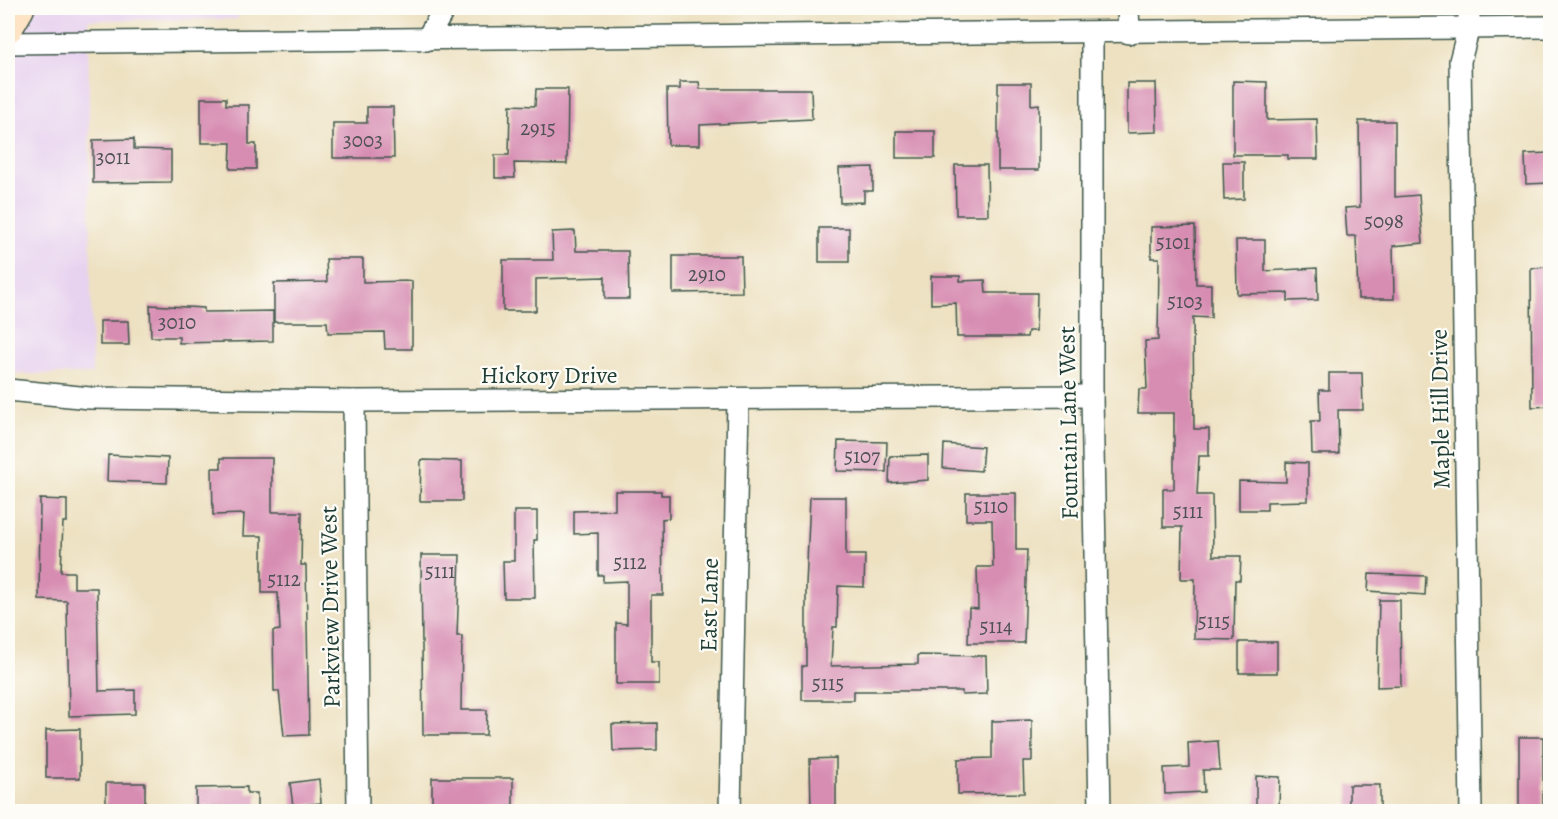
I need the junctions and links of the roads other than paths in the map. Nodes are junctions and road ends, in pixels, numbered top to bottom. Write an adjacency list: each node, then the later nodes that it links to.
1 (18, 8): 5 (street)
2 (444, 8): 9 (street)
3 (1128, 8): 7 (street)
4 (1469, 17): 6 (street); 7 (street); 18 (street, Maple Hill Drive)
5 (8, 27)
6 (1551, 27)
7 (1129, 33): 8 (street)
8 (1092, 34): 9 (street); 12 (street, Fountain Lane West)
9 (426, 40): 10 (street)
10 (8, 43)
11 (8, 390): 14 (street, Hickory Drive)
12 (1092, 396): 13 (street, Hickory Drive); 17 (street, Fountain Lane West)
13 (738, 400): 14 (street, Hickory Drive); 16 (street, East Lane)
14 (354, 401): 15 (street, Parkview Drive West)
15 (358, 812)
16 (730, 812)
17 (1100, 812)
18 (1472, 812)

